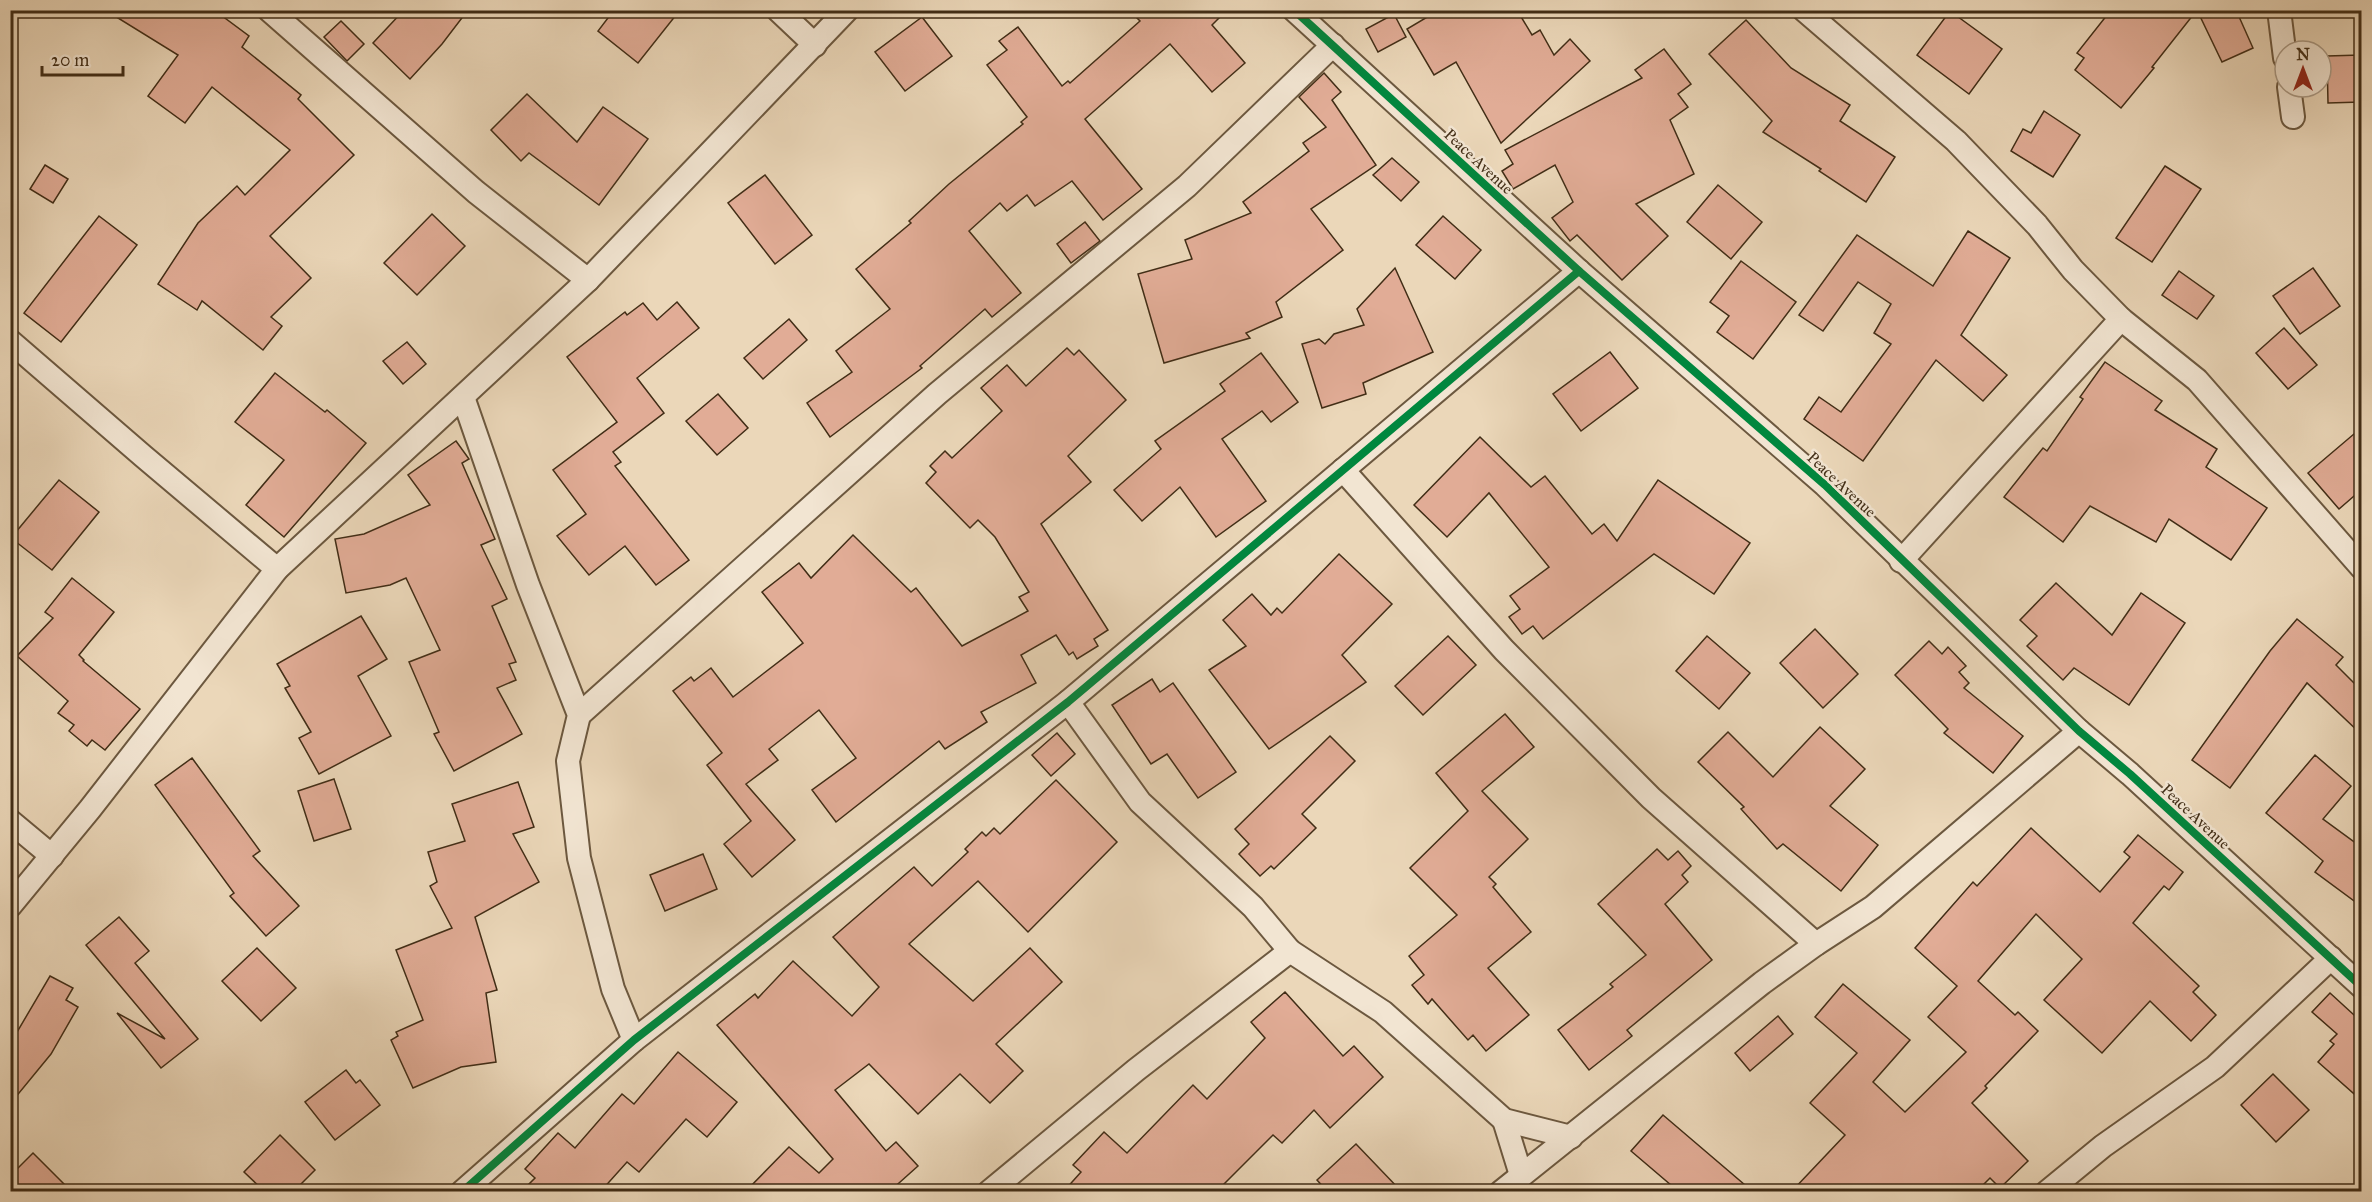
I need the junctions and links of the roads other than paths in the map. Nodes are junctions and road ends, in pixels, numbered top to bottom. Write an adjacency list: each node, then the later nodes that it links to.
1 (269, 10): 13 (street)
2 (778, 10): 8 (street)
3 (847, 10): 8 (street)
4 (1294, 10): 9 (street, Peace Avenue)
5 (1804, 10): 14 (street)
6 (2279, 10): 7 (street)
7 (2283, 39)
8 (815, 45): 13 (street)
9 (1333, 45): 12 (street, Peace Avenue); 22 (street)
10 (2291, 99): 11 (street)
11 (2293, 117)
12 (1579, 271): 17 (street); 18 (street, Peace Avenue)
13 (588, 280): 16 (street)
14 (2121, 319): 18 (street); 20 (street)
15 (10, 341): 19 (street)
16 (463, 397): 19 (street); 22 (street)
17 (1343, 470): 21 (street); 27 (street)
18 (1902, 561): 23 (street, Peace Avenue)
19 (277, 568): 25 (street)
20 (2361, 568)
21 (1068, 702): 28 (street); 31 (street)
22 (579, 715): 31 (street)
23 (2079, 731): 27 (street); 29 (street, Peace Avenue)
24 (10, 821): 25 (street)
25 (52, 856): 26 (street)
26 (10, 906)
27 (1816, 944): 33 (street)
28 (1290, 951): 32 (street); 36 (street)
29 (2331, 958): 30 (street, Peace Avenue); 38 (street)
30 (2361, 987)
31 (634, 1040): 35 (street)
32 (1504, 1120): 33 (street); 34 (street)
33 (1571, 1137): 34 (street)
34 (1521, 1175): 37 (street)
35 (462, 1191)
36 (989, 1191)
37 (1501, 1191)
38 (2047, 1191)

